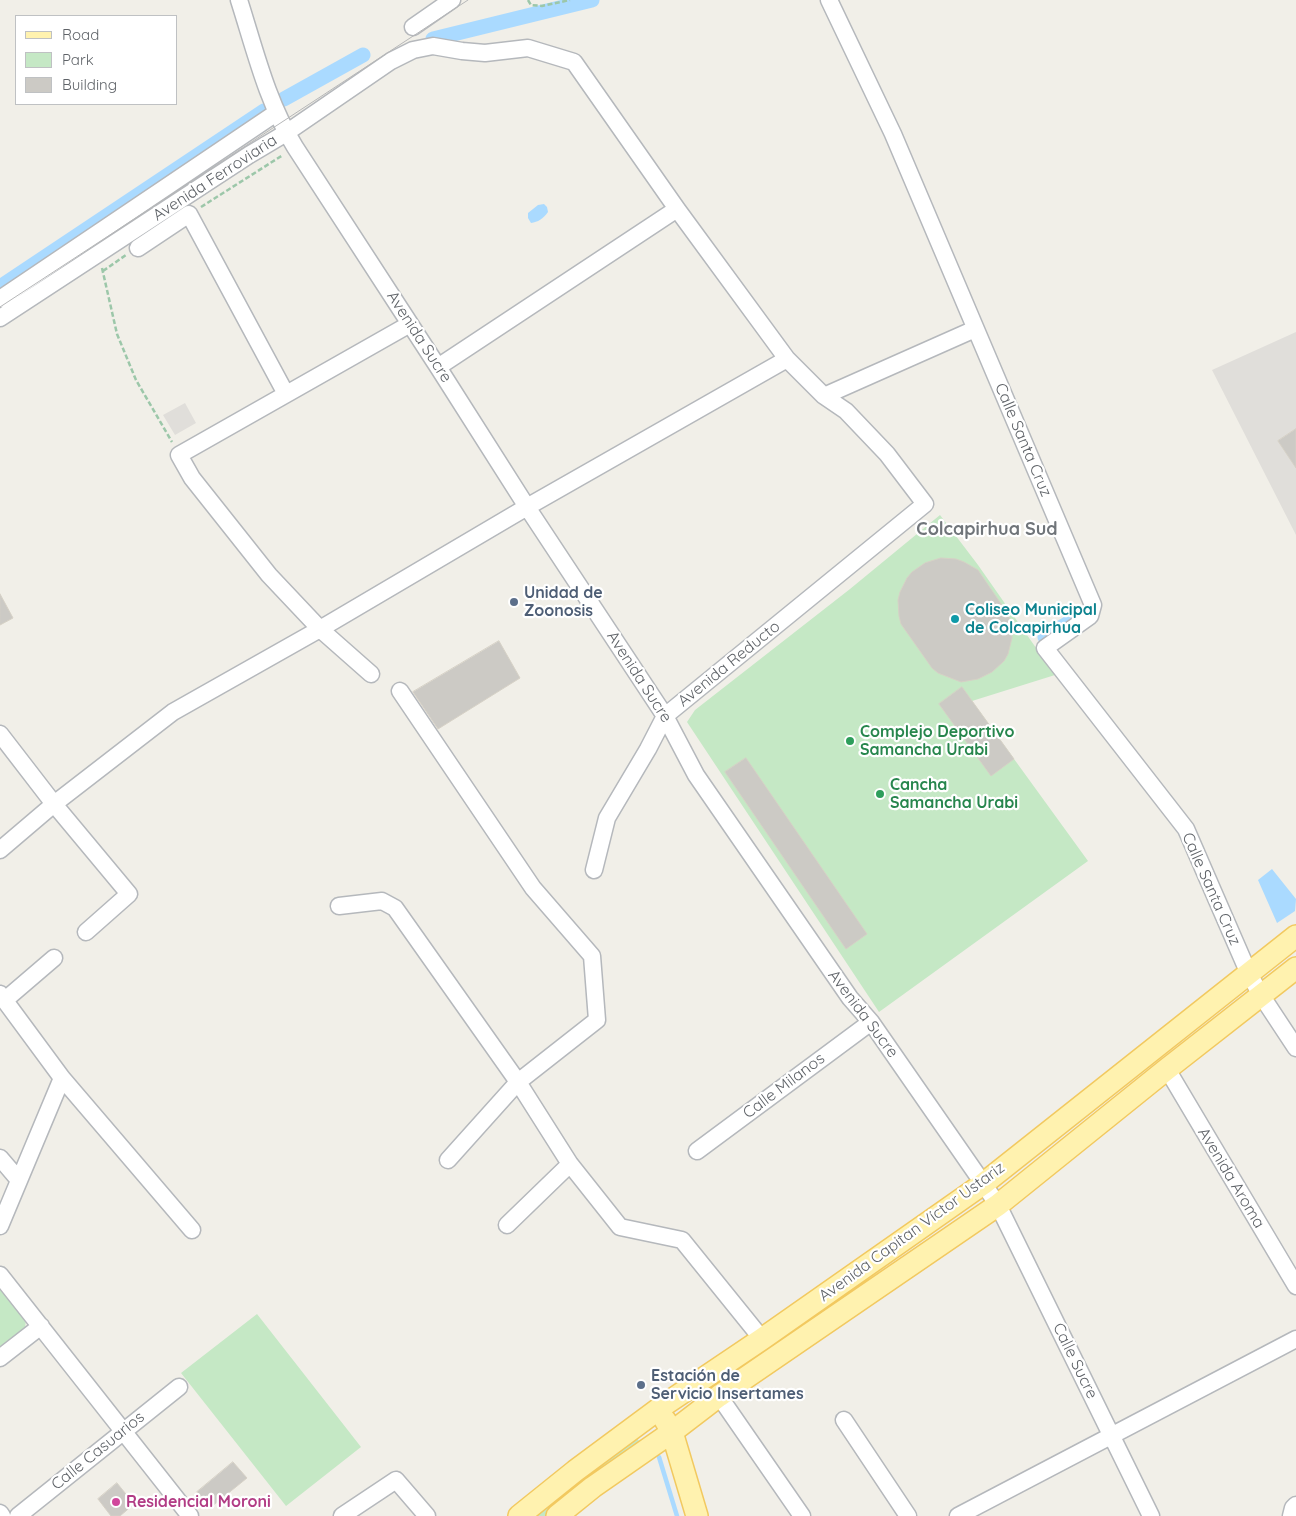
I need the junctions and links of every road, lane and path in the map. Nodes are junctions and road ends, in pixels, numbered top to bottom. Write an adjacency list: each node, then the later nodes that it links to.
1 (239, 0): 7 (street, Avenida Sucre)
2 (452, 0): 6 (street)
3 (528, 0): 4 (path)
4 (570, 0)
5 (830, 0): 18 (street, Calle Santa Cruz)
6 (413, 27)
7 (276, 113): 8 (street, Avenida Sucre); 15 (street, Avenida Ferroviaria)
8 (286, 133): 9 (street, Avenida Sucre); 10 (street, Avenida Ferroviaria); 13 (street, Avenida Ferroviaria)
9 (295, 147): 11 (path); 17 (street, Avenida Sucre)
10 (677, 210): 19 (street); 20 (street)
11 (189, 214): 12 (street); 21 (street)
12 (138, 248): 14 (path)
13 (96, 255): 14 (path); 16 (street, Avenida Ferroviaria)
14 (103, 271): 23 (path)
15 (0, 299)
16 (0, 318)
17 (410, 324): 20 (street, Avenida Sucre); 21 (street)
18 (975, 329): 22 (street); 38 (street, Calle Santa Cruz)
19 (787, 359): 22 (street); 24 (street)
20 (438, 367): 24 (street, Avenida Sucre)
21 (286, 394): 23 (street)
22 (824, 396): 28 (street, Avenida Reducto)
23 (179, 456): 25 (street)
24 (527, 507): 25 (street); 28 (street, Avenida Sucre)
25 (320, 629): 26 (street); 30 (street)
26 (371, 674)
27 (400, 691): 45 (street)
28 (666, 716): 32 (street, Avenida Reducto); 41 (street, Avenida Sucre)
29 (0, 734): 30 (street)
30 (54, 804): 31 (street); 34 (street)
31 (0, 850)
32 (594, 870)
33 (339, 906): 45 (street)
34 (86, 932)
35 (1296, 936): 38 (main road, Avenida Capitan Víctor Ustariz)
36 (54, 958): 40 (street)
37 (1296, 968): 39 (main road, Avenida Capitan Víctor Ustariz)
38 (1249, 974): 39 (street, Calle Santa Cruz); 51 (main road, Avenida Capitan Víctor Ustariz)
39 (1261, 995): 42 (street, Calle Santa Cruz); 43 (main road, Avenida Capitan Víctor Ustariz)
40 (2, 997): 44 (street)
41 (871, 1022): 46 (street, Calle Milanos); 51 (street, Avenida Sucre)
42 (1296, 1048)
43 (1167, 1069): 53 (main road, Avenida Capitan Víctor Ustariz); 58 (street, Avenida Aroma)
44 (62, 1078): 50 (street); 56 (street)
45 (518, 1082): 48 (street); 49 (street)
46 (697, 1151)
47 (0, 1158): 50 (street)
48 (448, 1160)
49 (570, 1164): 54 (street); 60 (street)
50 (18, 1179): 52 (street); 55 (street)
51 (983, 1184): 53 (street, Avenida Sucre); 60 (main road, Avenida Capitan Víctor Ustariz)
52 (0, 1194)
53 (998, 1205): 64 (main road, Avenida Capitan Víctor Ustariz); 69 (street, Calle Sucre)
54 (506, 1225)
55 (0, 1226)
56 (192, 1230)
57 (0, 1275): 59 (street)
58 (1296, 1286)
59 (41, 1326): 62 (street); 67 (street)
60 (762, 1339): 65 (main road, Avenida Capitan Víctor Ustariz)
61 (1296, 1339): 69 (street)
62 (0, 1358)
63 (179, 1387): 67 (street, Calle Casuarios)
64 (719, 1396): 68 (main road, Avenida Capitan Víctor Ustariz); 78 (street)
65 (658, 1410): 68 (main road); 75 (main road, Avenida Capitan Víctor Ustariz)
66 (844, 1420): 79 (street)
67 (122, 1431): 71 (street, Calle Casuarios); 72 (street)
68 (672, 1432): 76 (main road, Avenida Capitan Víctor Ustariz); 77 (main road)
69 (1111, 1435): 80 (street); 81 (street, Calle Sucre)
70 (1296, 1505): 82 (street)
71 (18, 1516)
72 (190, 1516)
73 (342, 1516): 74 (street)
74 (427, 1516)
75 (519, 1516)
76 (557, 1516)
77 (697, 1516)
78 (802, 1516)
79 (908, 1516)
80 (958, 1516)
81 (1152, 1516)
82 (1292, 1516)

